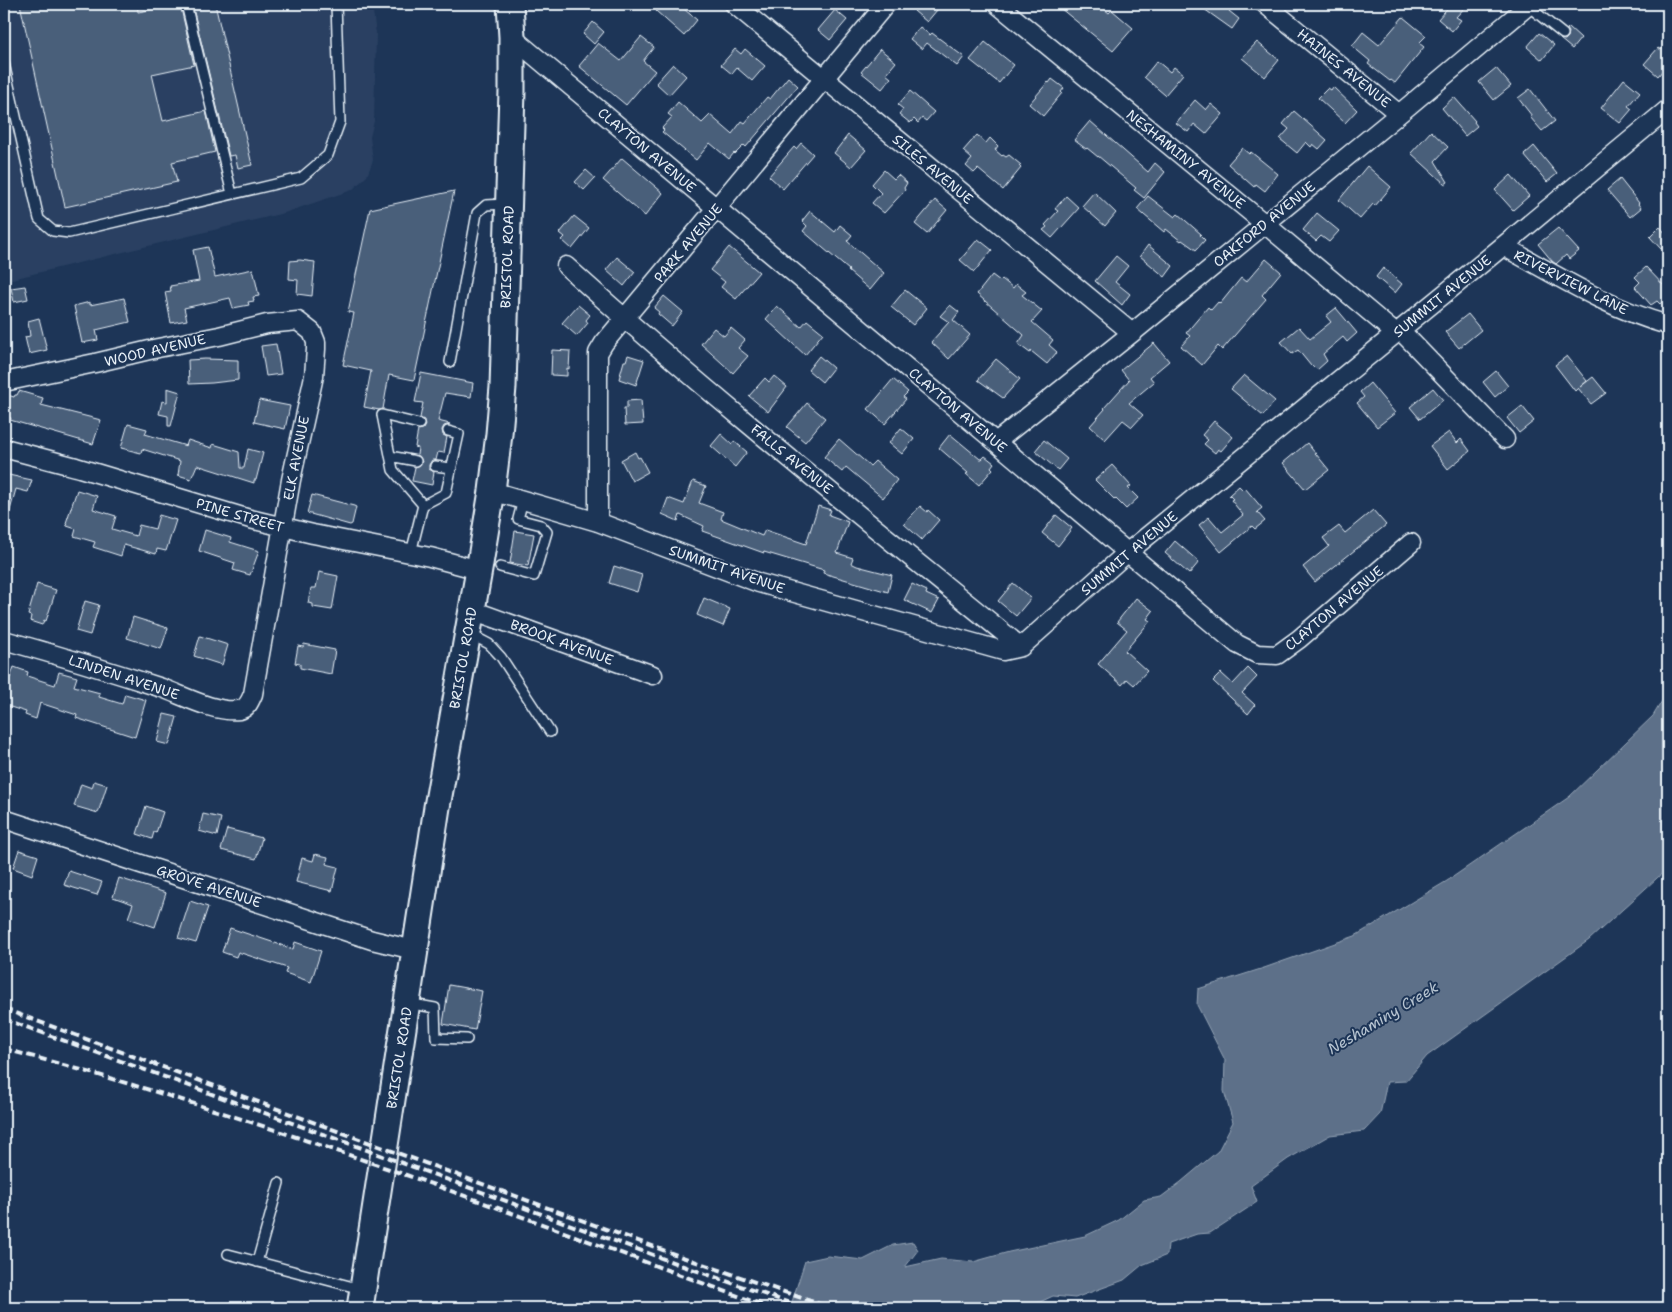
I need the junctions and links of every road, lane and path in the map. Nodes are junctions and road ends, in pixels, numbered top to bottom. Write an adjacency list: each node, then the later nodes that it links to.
1 (186, 4): 15 (lane)
2 (336, 4): 15 (lane)
3 (510, 4): 10 (main road, BRISTOL ROAD)
4 (734, 4): 12 (street, SILES AVENUE)
5 (886, 4): 12 (street, PARK AVENUE)
6 (997, 4): 18 (street, NESHAMINY AVENUE)
7 (1265, 4): 14 (street, HAINES AVENUE)
8 (1528, 4): 9 (lane); 14 (street, OAKFORD AVENUE)
9 (1563, 34)
10 (512, 37): 16 (main road, BRISTOL ROAD); 17 (street, CLAYTON AVENUE)
11 (4, 63): 15 (lane)
12 (824, 78): 17 (street, PARK AVENUE); 25 (street, SILES AVENUE)
13 (1668, 109): 19 (street, SUMMIT AVENUE)
14 (1399, 114): 18 (street, OAKFORD AVENUE)
15 (232, 194)
16 (509, 204): 26 (lane); 37 (main road, BRISTOL ROAD)
17 (717, 208): 21 (street, PARK AVENUE); 31 (street, CLAYTON AVENUE)
18 (1265, 224): 24 (street, NESHAMINY AVENUE); 25 (street, OAKFORD AVENUE)
19 (1503, 246): 22 (street, RIVERVIEW LANE); 24 (street, SUMMIT AVENUE)
20 (566, 266): 21 (street, FALLS AVENUE)
21 (624, 319): 40 (street, PARK AVENUE); 48 (street, FALLS AVENUE)
22 (1668, 325)
23 (306, 326): 27 (street, WOOD AVENUE); 41 (street, ELK AVENUE)
24 (1398, 332): 30 (street, NESHAMINY AVENUE); 43 (street, SUMMIT AVENUE)
25 (1132, 333): 31 (street, OAKFORD AVENUE)
26 (450, 362)
27 (4, 382)
28 (419, 424): 33 (lane)
29 (448, 431): 36 (lane)
30 (1504, 439)
31 (996, 442): 43 (street, CLAYTON AVENUE)
32 (4, 448): 41 (street, PINE STREET)
33 (390, 456): 34 (lane); 39 (lane)
34 (416, 462)
35 (435, 466): 36 (lane)
36 (451, 468): 39 (lane)
37 (492, 491): 38 (street, SUMMIT AVENUE); 45 (main road, BRISTOL ROAD)
38 (523, 500): 40 (street, SUMMIT AVENUE); 45 (lane)
39 (423, 505): 44 (lane)
40 (598, 522): 48 (street, SUMMIT AVENUE)
41 (284, 528): 44 (street, PINE STREET); 50 (street, ELK AVENUE)
42 (1411, 544): 43 (street, CLAYTON AVENUE)
43 (1128, 552): 48 (street, SUMMIT AVENUE)
44 (411, 553): 45 (street, PINE STREET)
45 (490, 569): 46 (main road, BRISTOL ROAD)
46 (470, 621): 49 (street, BROOK AVENUE); 51 (lane); 53 (main road, BRISTOL ROAD)
47 (4, 640): 50 (street, LINDEN AVENUE)
48 (1021, 648)
49 (653, 674)
50 (244, 709)
51 (550, 732)
52 (4, 819): 53 (street, GROVE AVENUE)
53 (414, 950): 54 (main road, BRISTOL ROAD)
54 (407, 1002): 55 (lane); 59 (main road, BRISTOL ROAD)
55 (467, 1039)
56 (279, 1183): 58 (lane)
57 (228, 1254): 58 (lane)
58 (257, 1262): 59 (lane)
59 (362, 1299)

